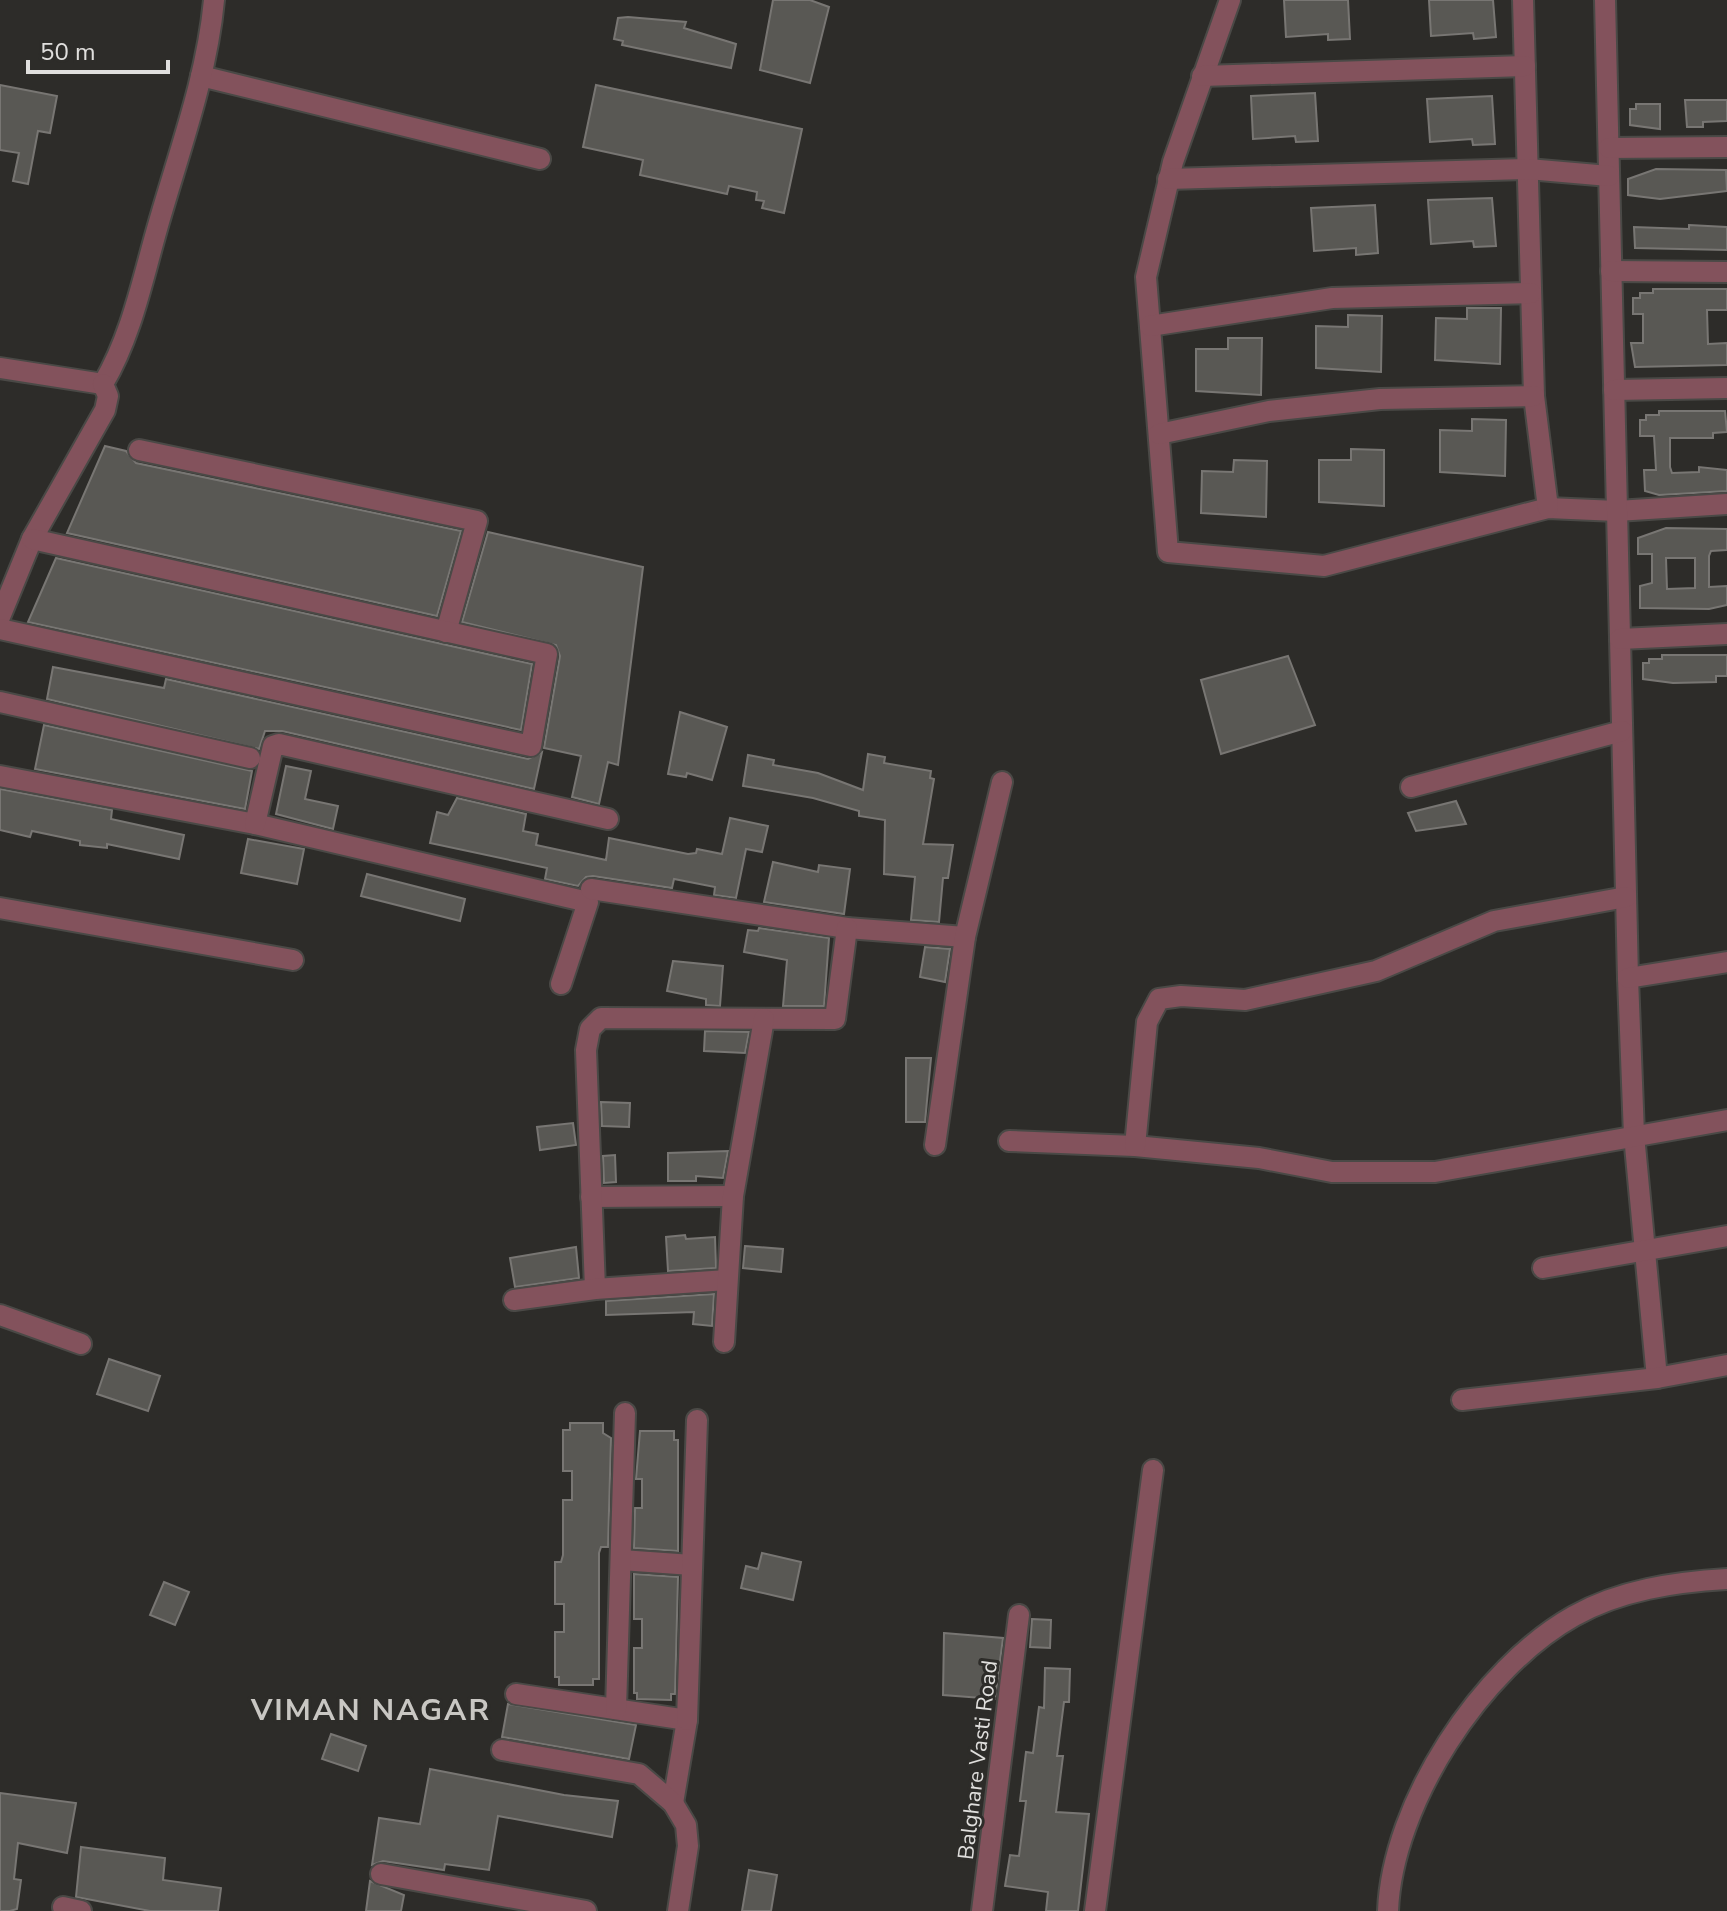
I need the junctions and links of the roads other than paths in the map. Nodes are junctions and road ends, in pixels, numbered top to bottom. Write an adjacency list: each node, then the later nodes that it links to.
1 (214, 0): 6 (street)
2 (1230, 0): 7 (street)
3 (1523, 0): 5 (street)
4 (1605, 0): 9 (street)
5 (1525, 66): 7 (street); 11 (street)
6 (201, 76): 10 (street); 19 (street)
7 (1202, 76): 13 (street)
8 (1727, 147): 9 (street)
9 (1609, 148): 12 (street)
10 (540, 159)
11 (1528, 169): 12 (street); 13 (street); 16 (street)
12 (1609, 176): 14 (street)
13 (1168, 179): 17 (street)
14 (1611, 271): 15 (street); 21 (street)
15 (1727, 272)
16 (1531, 293): 17 (street); 22 (street)
17 (1150, 326): 23 (street)
18 (0, 368): 19 (street)
19 (103, 384): 28 (street)
20 (1727, 388): 21 (street)
21 (1614, 390): 27 (street)
22 (1534, 396): 23 (street); 26 (street)
23 (1159, 434): 26 (street)
24 (139, 450): 31 (street)
25 (1727, 504): 27 (street)
26 (1548, 508): 27 (street)
27 (1617, 511): 33 (street)
28 (32, 539): 29 (street); 31 (street)
29 (0, 617)
30 (0, 629): 31 (street)
31 (446, 632)
32 (1727, 634): 33 (street)
33 (1620, 639): 35 (street)
34 (0, 702): 36 (street)
35 (1622, 731): 39 (street); 43 (street)
36 (250, 758)
37 (0, 776): 41 (street)
38 (1002, 782): 46 (street)
39 (1411, 787)
40 (608, 819): 41 (street)
41 (255, 824): 50 (street)
42 (591, 889): 45 (street)
43 (1626, 897): 49 (street); 56 (street)
44 (0, 908): 47 (street)
45 (847, 928): 46 (street); 51 (street)
46 (965, 937): 55 (street)
47 (293, 960)
48 (1727, 962): 49 (street)
49 (1628, 978): 53 (street)
50 (561, 984)
51 (764, 1019): 57 (street); 58 (street)
52 (1727, 1120): 53 (street)
53 (1634, 1135): 56 (street); 60 (street)
54 (1009, 1141): 56 (street)
55 (935, 1145)
56 (1135, 1146)
57 (733, 1196): 58 (street); 62 (street)
58 (591, 1197): 63 (street)
59 (1727, 1236): 60 (street)
60 (1645, 1249): 61 (street); 69 (street)
61 (1543, 1268)
62 (727, 1280): 63 (street); 66 (street)
63 (595, 1289): 64 (street)
64 (514, 1300)
65 (0, 1315): 67 (street)
66 (724, 1342)
67 (81, 1344)
68 (1727, 1365): 69 (street)
69 (1657, 1378): 70 (street)
70 (1462, 1400)
71 (625, 1413): 74 (street)
72 (697, 1420): 75 (street)
73 (1153, 1470): 87 (street)
74 (621, 1560): 75 (street); 79 (street)
75 (692, 1565): 80 (street)
76 (1727, 1579): 88 (street)
77 (1019, 1615): 86 (street, Balghare Vasti Road)
78 (516, 1694): 79 (street)
79 (616, 1709): 80 (street)
80 (687, 1720): 82 (street)
81 (502, 1750): 82 (street)
82 (673, 1803): 85 (street)
83 (381, 1874): 84 (street)
84 (586, 1911)
85 (678, 1911)
86 (982, 1911)
87 (1095, 1911)
88 (1388, 1911)

